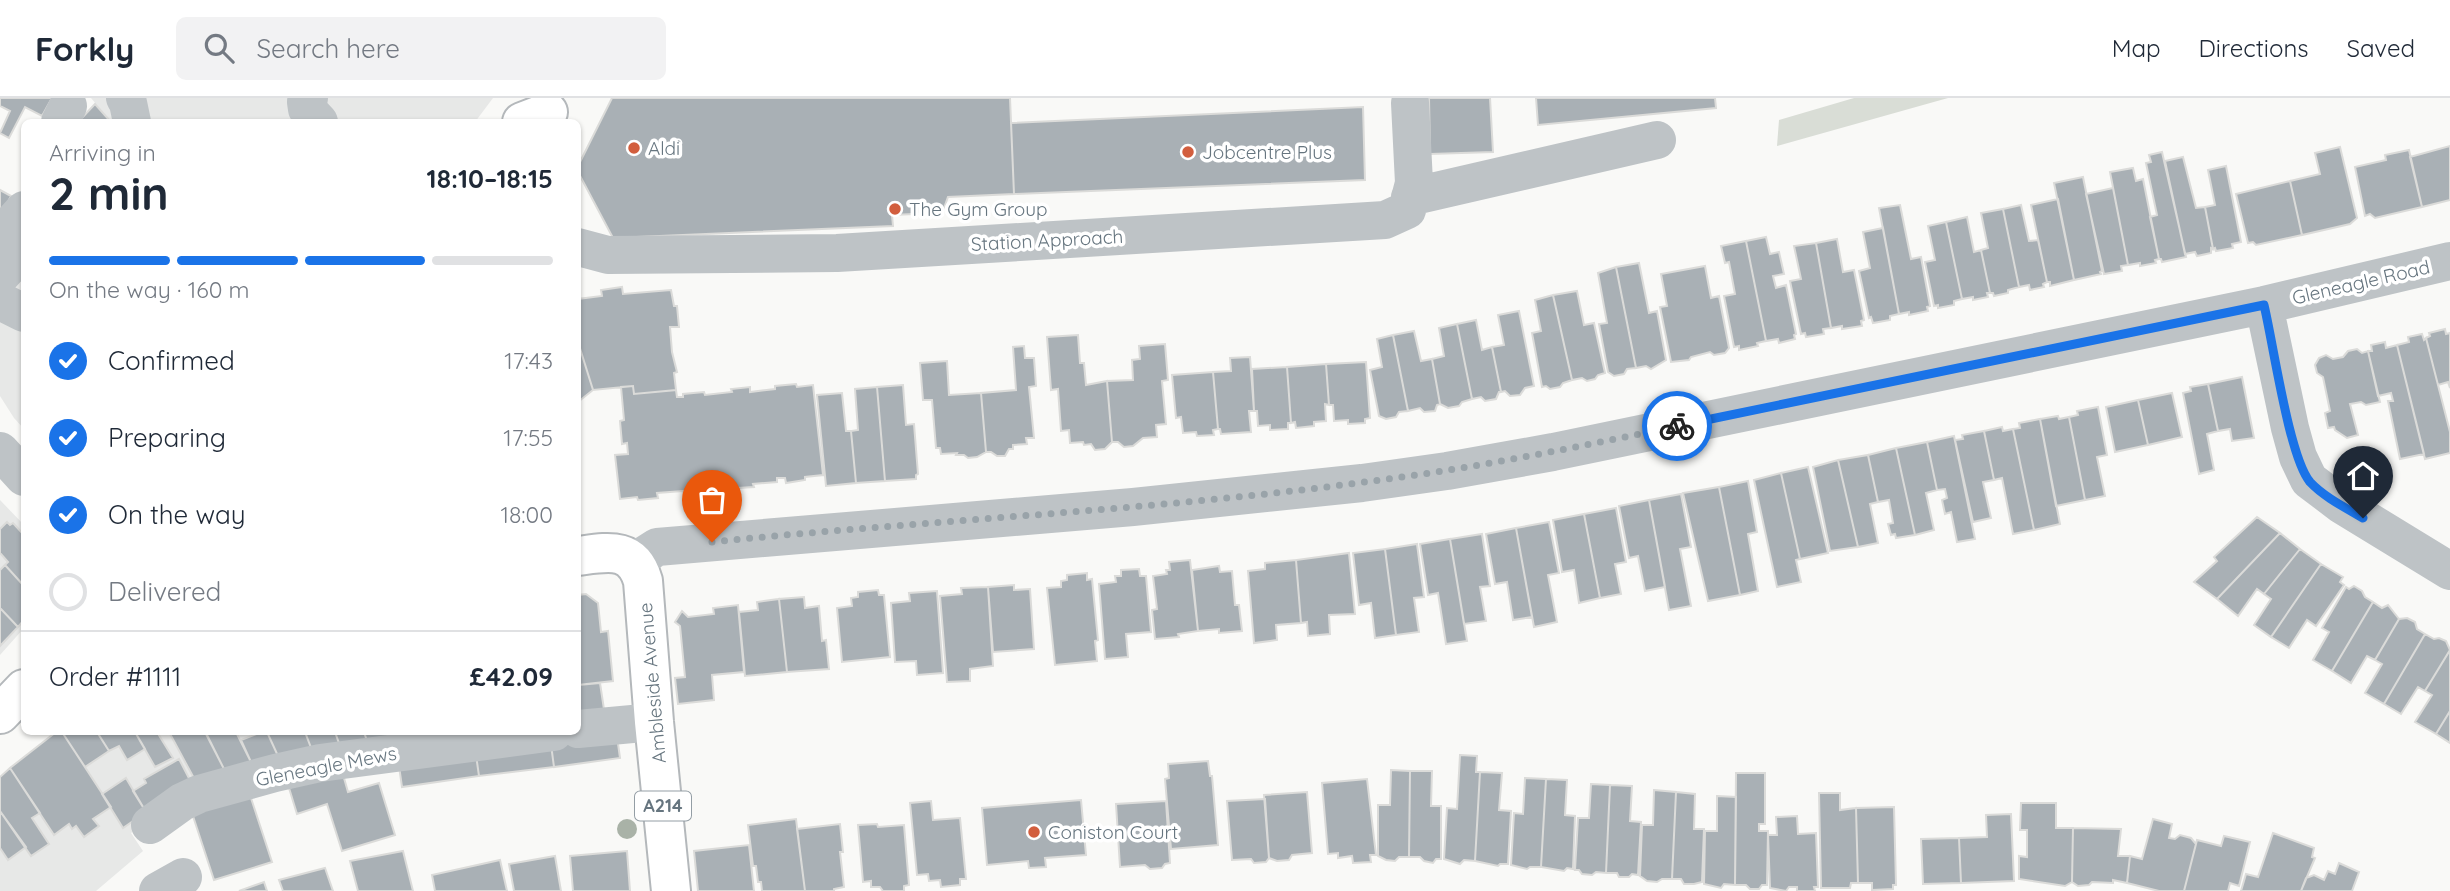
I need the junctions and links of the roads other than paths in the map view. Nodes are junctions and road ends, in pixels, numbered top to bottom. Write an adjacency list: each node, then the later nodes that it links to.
1 (125, 98): 4 (street)
2 (309, 98): 5 (street)
3 (1410, 103): 7 (street)
4 (131, 119)
5 (316, 119)
6 (1657, 140): 7 (street)
7 (1410, 197): 10 (street, Station Approach)
8 (21, 213): 9 (street)
9 (0, 236)
10 (581, 248)
11 (21, 253): 13 (street)
12 (2450, 261): 15 (street, Gleneagle Road)
13 (0, 276)
14 (0, 301): 16 (street)
15 (2264, 305): 20 (street, Gleneagle Road); 21 (street)
16 (21, 312)
17 (0, 451): 18 (street)
18 (21, 474)
19 (581, 556): 20 (highway)
20 (635, 561): 24 (highway, Ambleside Avenue / A214)
21 (2450, 571)
22 (21, 692): 23 (highway)
23 (0, 714)
24 (654, 722): 25 (street); 28 (highway, Ambleside Avenue / A214)
25 (581, 729)
26 (532, 735): 27 (street, Gleneagle Mews)
27 (150, 825)
28 (671, 891)

